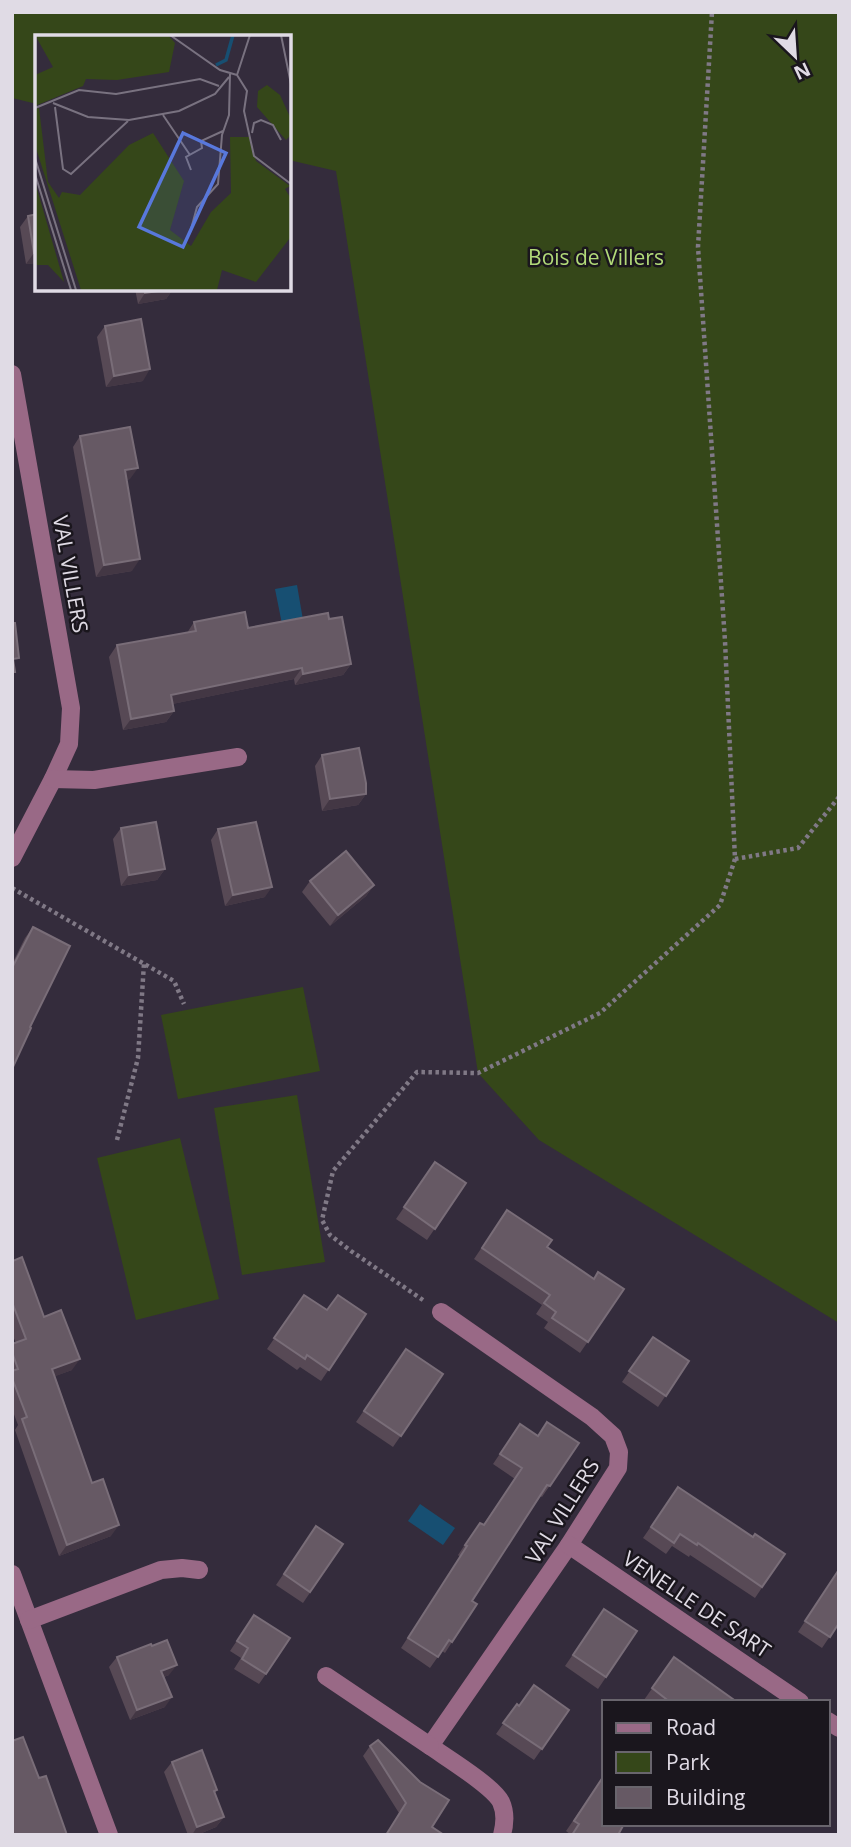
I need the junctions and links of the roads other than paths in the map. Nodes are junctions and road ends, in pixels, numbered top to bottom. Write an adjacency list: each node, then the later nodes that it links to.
1 (12, 374): 3 (street, VAL VILLERS)
2 (238, 757): 3 (street)
3 (53, 779): 4 (street, VAL VILLERS)
4 (12, 858)
5 (441, 1312): 6 (street, VAL VILLERS)
6 (569, 1545): 11 (street, VENELLE DE SART); 12 (street, VAL VILLERS)
7 (199, 1570): 9 (street)
8 (12, 1574): 9 (street)
9 (29, 1620): 13 (street)
10 (326, 1676): 12 (street)
11 (797, 1700)
12 (430, 1746): 14 (street)
13 (109, 1835)
14 (502, 1835)

